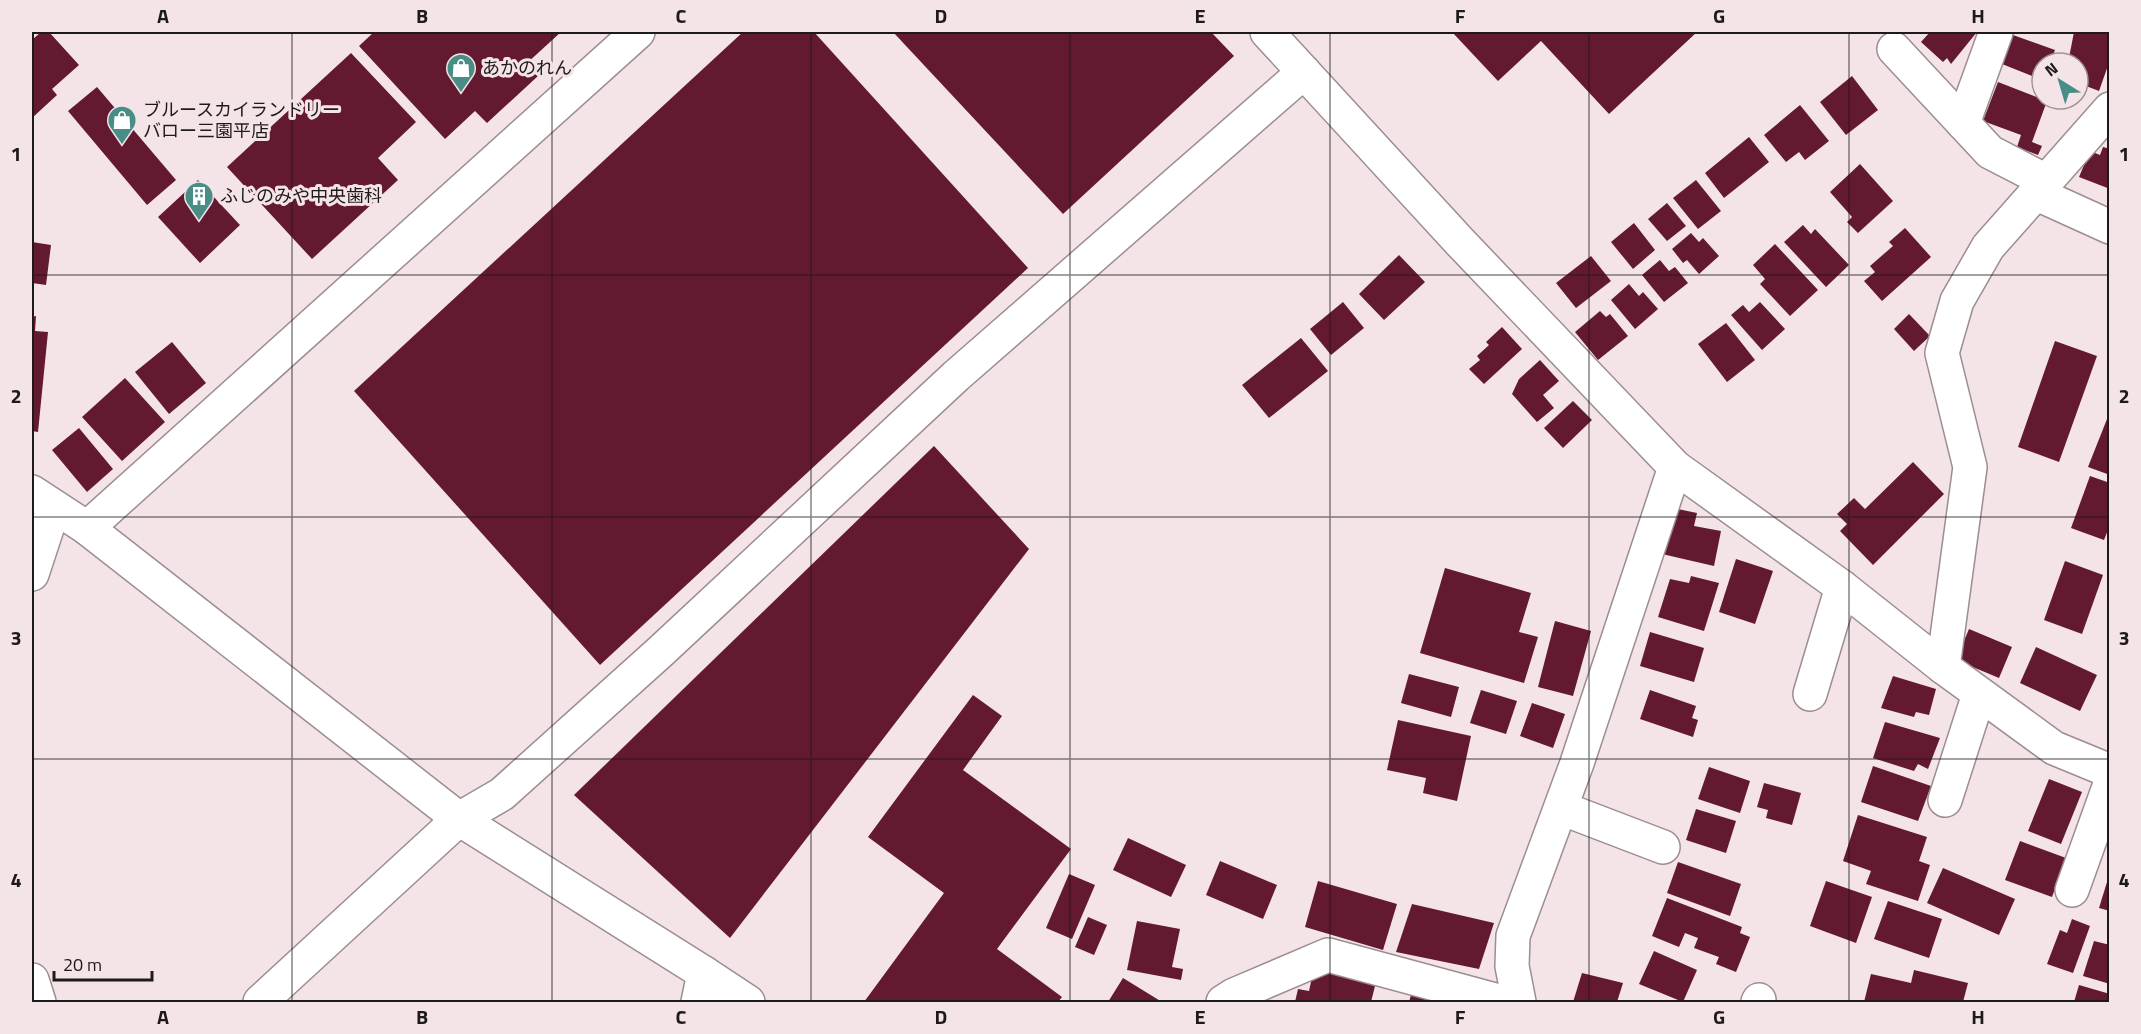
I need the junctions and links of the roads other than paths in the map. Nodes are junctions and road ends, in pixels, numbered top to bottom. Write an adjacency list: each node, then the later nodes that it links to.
1 (638, 32): 12 (street)
2 (1267, 32): 5 (street)
3 (1996, 32): 7 (street)
4 (1894, 49): 7 (street)
5 (1304, 72): 10 (street); 22 (street)
6 (2109, 109): 8 (street)
7 (1963, 123): 8 (street)
8 (2040, 187): 9 (street); 15 (street)
9 (2109, 227)
10 (1675, 467): 14 (street); 21 (street)
11 (43, 500): 12 (street); 13 (street)
12 (87, 528): 22 (street)
13 (32, 574)
14 (1842, 586): 15 (street); 16 (street)
15 (1943, 667): 17 (street)
16 (1810, 694)
17 (1979, 694): 18 (street); 20 (street)
18 (2109, 771)
19 (2109, 784): 24 (street)
20 (1945, 800)
21 (1561, 808): 23 (street); 32 (street)
22 (459, 819): 26 (street); 28 (street)
23 (1663, 847)
24 (2072, 890)
25 (32, 980): 27 (street)
26 (701, 988): 29 (street)
27 (39, 1002)
28 (260, 1002)
29 (748, 1002)
30 (1222, 1002): 31 (street)
31 (1502, 1002)
32 (1519, 1002)

